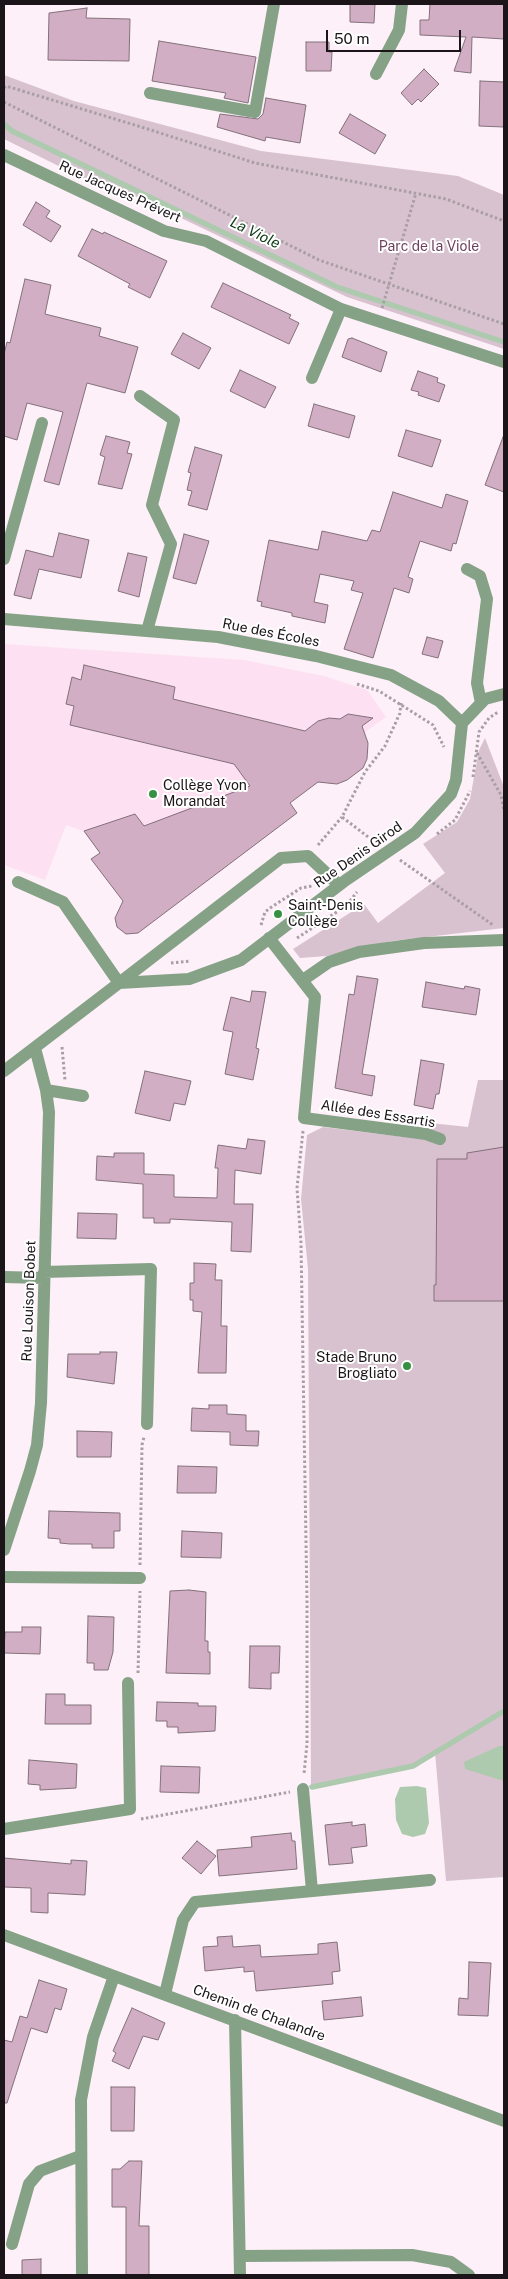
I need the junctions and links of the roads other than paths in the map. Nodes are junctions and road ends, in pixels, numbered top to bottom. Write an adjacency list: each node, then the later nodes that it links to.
1 (274, 4): 4 (street)
2 (402, 4): 3 (street)
3 (376, 74)
4 (150, 93)
5 (4, 155): 6 (street, Rue Jacques Prévert)
6 (341, 309): 7 (street, Rue Jacques Prévert); 8 (street)
7 (504, 362)
8 (312, 378)
9 (140, 396): 14 (street)
10 (42, 423): 11 (street)
11 (4, 559)
12 (466, 568): 16 (street)
13 (4, 619): 14 (street, Rue des Écoles)
14 (147, 631): 17 (street, Rue des Écoles)
15 (504, 694): 16 (street)
16 (481, 703): 17 (street)
17 (462, 723): 19 (street, Rue Denis Girod)
18 (18, 882): 23 (street)
19 (339, 885): 20 (street, Rue Denis Girod); 23 (street)
20 (269, 938): 22 (street, Allée des Essartis); 23 (street, Rue Denis Girod)
21 (504, 940): 22 (street)
22 (303, 980): 28 (street, Allée des Essartis)
23 (119, 984): 24 (street)
24 (35, 1048): 25 (street); 26 (street, Rue Louison Bobet)
25 (4, 1071)
26 (46, 1090): 27 (street); 29 (street, Rue Louison Bobet)
27 (84, 1096)
28 (440, 1139)
29 (44, 1275): 30 (street); 31 (street); 32 (street, Rue Louison Bobet)
30 (4, 1278)
31 (147, 1424)
32 (4, 1550)
33 (4, 1576): 34 (street)
34 (140, 1578)
35 (128, 1683): 37 (street)
36 (303, 1789): 39 (street)
37 (4, 1829)
38 (430, 1880): 39 (street)
39 (312, 1891): 42 (street)
40 (4, 1935): 41 (street, Chemin de Chalandre)
41 (114, 1976): 42 (street, Chemin de Chalandre); 45 (street)
42 (165, 1994): 43 (street, Chemin de Chalandre)
43 (235, 2020): 44 (street, Chemin de Chalandre); 47 (street)
44 (504, 2121)
45 (80, 2156): 46 (street); 48 (street)
46 (12, 2244)
47 (240, 2256): 49 (street); 50 (street)
48 (82, 2275)
49 (240, 2275)
50 (469, 2275)

